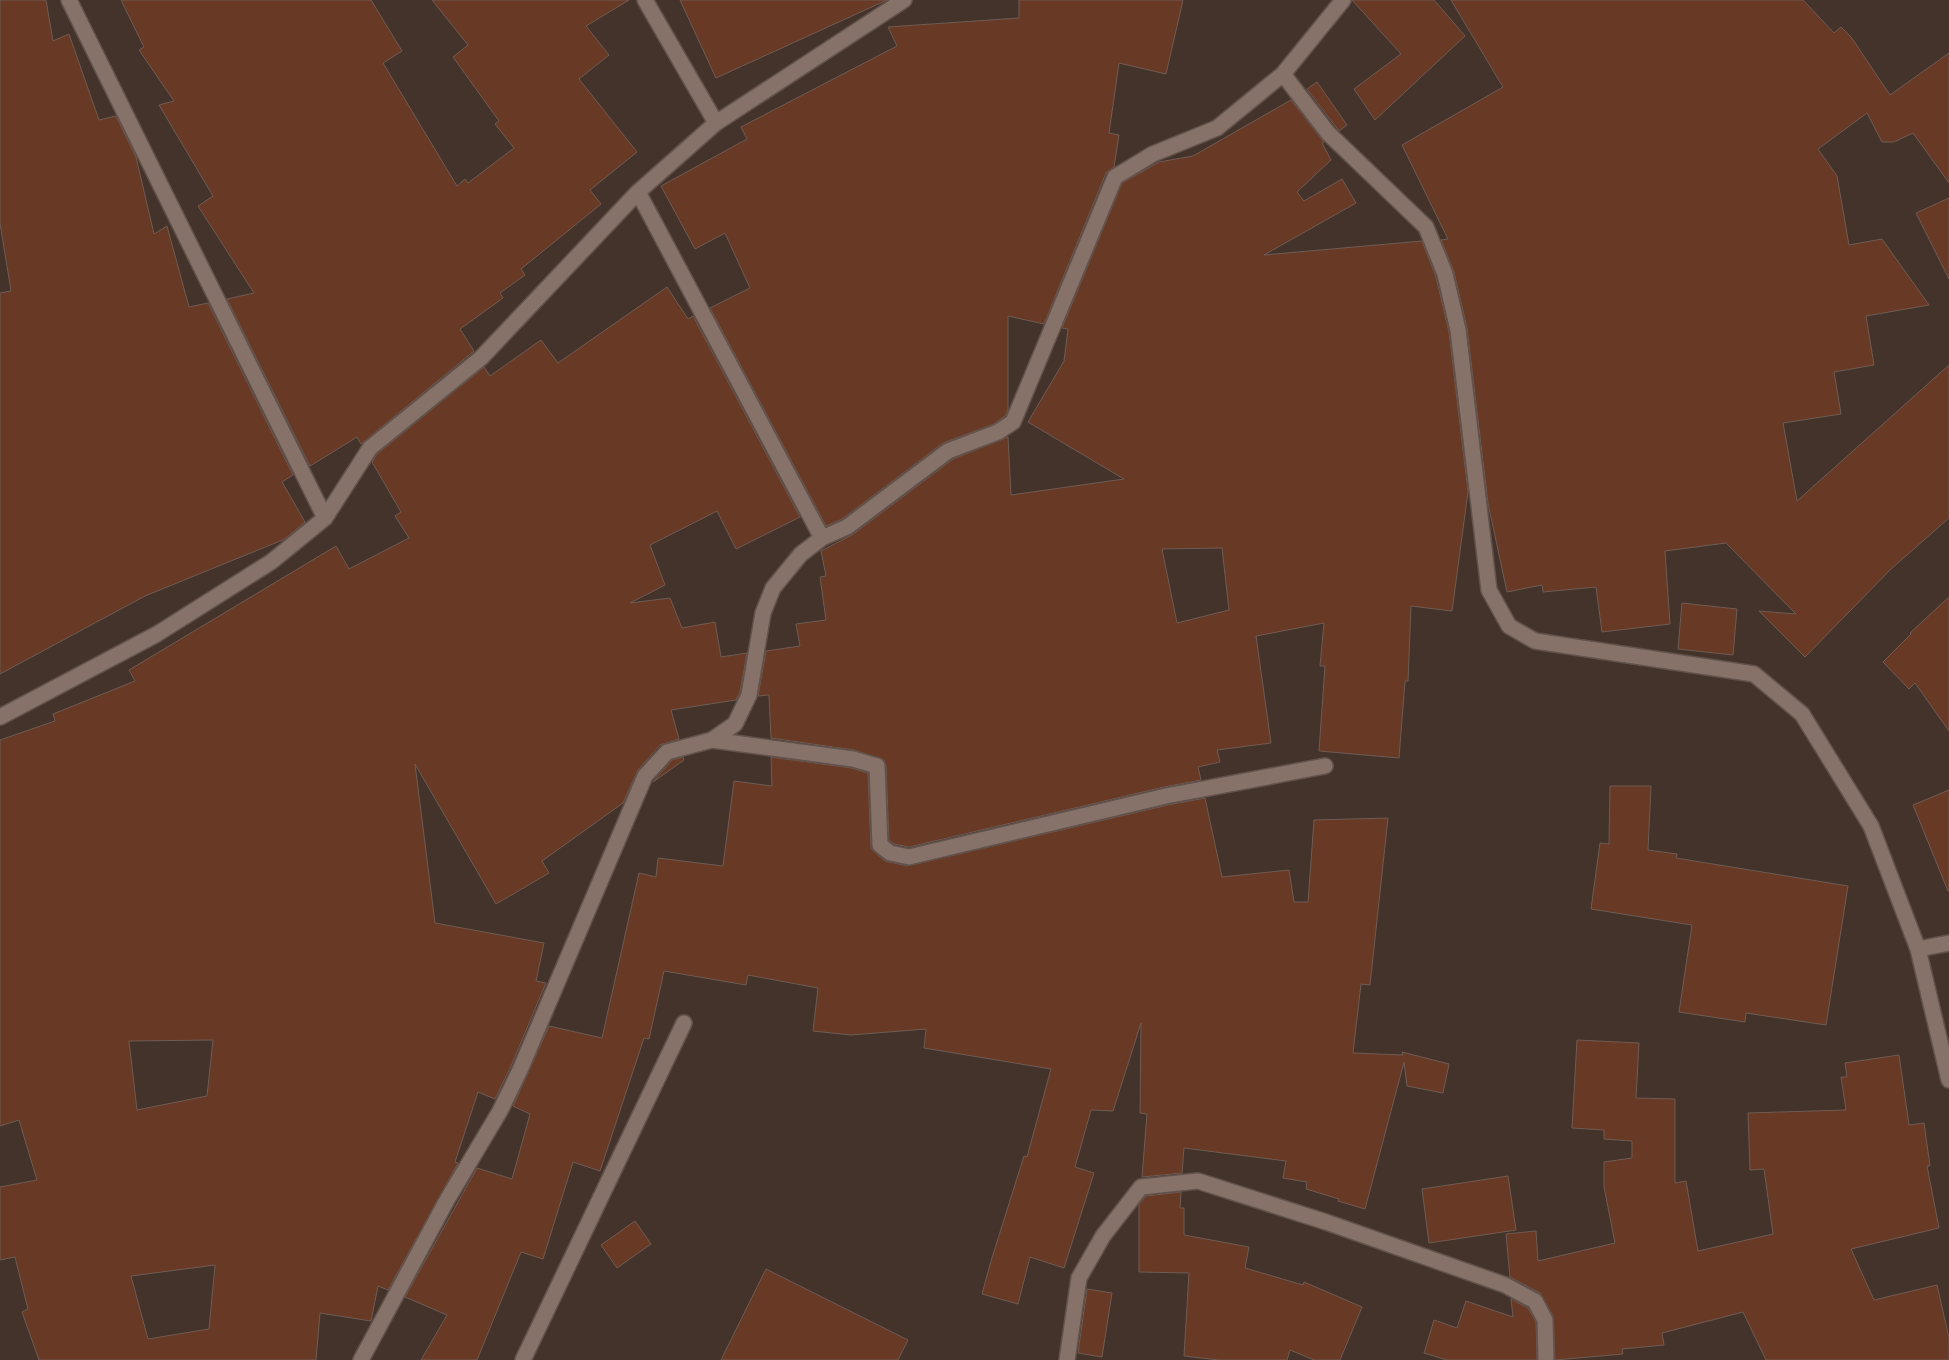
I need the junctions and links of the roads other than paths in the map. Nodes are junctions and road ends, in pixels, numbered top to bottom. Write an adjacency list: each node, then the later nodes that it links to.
1 (69, 0): 8 (street)
2 (645, 0): 6 (street)
3 (904, 0): 6 (street)
4 (1343, 0): 5 (street)
5 (1283, 74): 9 (street); 14 (street)
6 (716, 123): 7 (street)
7 (638, 192): 8 (street); 9 (street)
8 (324, 518): 10 (street)
9 (822, 538): 11 (street)
10 (0, 717)
11 (712, 740): 12 (street); 17 (street)
12 (1326, 766)
13 (1949, 943): 14 (street)
14 (1918, 949): 16 (street)
15 (684, 1023): 18 (street)
16 (1949, 1080)
17 (361, 1360)
18 (523, 1360)
19 (1067, 1360): 20 (street)
20 (1546, 1360)

